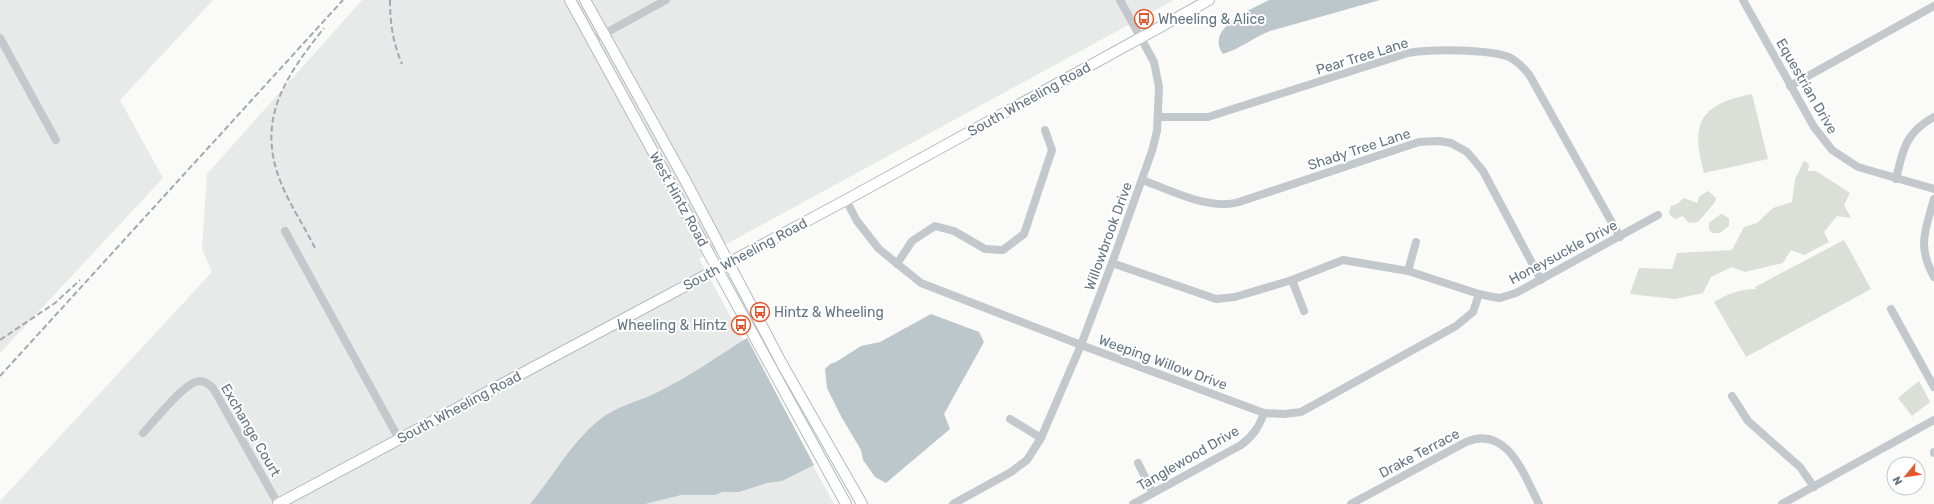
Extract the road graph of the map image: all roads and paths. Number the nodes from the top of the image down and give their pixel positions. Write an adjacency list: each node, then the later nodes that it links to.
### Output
1 (570, 0): 11 (main road, West Hintz Road)
2 (585, 0): 8 (main road, West Hintz Road)
3 (666, 0): 8 (street)
4 (1120, 0): 9 (street, Willowbrook Drive)
5 (1209, 0): 9 (main road, South Wheeling Road)
6 (1743, 0): 12 (street, Equestrian Drive)
7 (1934, 6): 12 (street)
8 (604, 34): 11 (street); 26 (main road, West Hintz Road)
9 (1141, 37): 14 (street, Willowbrook Drive); 21 (main road, South Wheeling Road)
10 (0, 38): 16 (street)
11 (592, 40): 29 (main road, West Hintz Road)
12 (1790, 86): 17 (street, Equestrian Drive)
13 (1934, 117): 17 (street)
14 (1158, 118): 18 (street, Willowbrook Drive); 24 (street, Pear Tree Lane)
15 (1045, 130): 28 (street)
16 (56, 140)
17 (1896, 179): 19 (street, Equestrian Drive)
18 (1142, 180): 27 (street, Willowbrook Drive); 33 (street, Shady Tree Lane)
19 (1934, 189)
20 (1934, 199): 31 (street)
21 (846, 200): 26 (main road, South Wheeling Road); 28 (street, Weeping Willow Drive)
22 (1658, 215): 24 (street, Honeysuckle Drive)
23 (285, 231): 45 (street)
24 (1620, 237): 33 (street, Honeysuckle Drive)
25 (1416, 242): 30 (street)
26 (728, 263): 29 (main road, South Wheeling Road); 52 (main road, West Hintz Road)
27 (1112, 263): 32 (street, Honeysuckle Drive); 37 (street, Willowbrook Drive)
28 (897, 264): 37 (street, Weeping Willow Drive)
29 (717, 269): 45 (main road, South Wheeling Road); 51 (main road, West Hintz Road)
30 (1408, 272): 32 (street, Honeysuckle Drive); 34 (street, Honeysuckle Drive)
31 (1934, 277)
32 (1292, 280): 36 (street)
33 (1540, 280): 34 (street, Honeysuckle Drive)
34 (1479, 294): 40 (street, Weeping Willow Drive)
35 (1891, 309): 38 (street)
36 (1304, 311)
37 (1081, 345): 40 (street, Weeping Willow Drive); 44 (street, Willowbrook Drive)
38 (1934, 387)
39 (1732, 396): 47 (street)
40 (1264, 413): 48 (street, Tanglewood Drive)
41 (1010, 419): 44 (street)
42 (1934, 420): 47 (street)
43 (143, 433): 50 (street, Exchange Court)
44 (1041, 438): 53 (street, Willowbrook Drive)
45 (398, 440): 50 (main road, South Wheeling Road)
46 (1138, 463): 48 (street)
47 (1814, 487): 57 (street)
48 (1153, 493): 54 (street, Tanglewood Drive)
49 (1365, 501): 55 (street, Drake Terrace); 56 (street, Drake Terrace)
50 (278, 504)
51 (846, 504)
52 (862, 504)
53 (953, 504)
54 (1133, 504)
55 (1351, 504)
56 (1539, 504)
57 (1782, 504)

